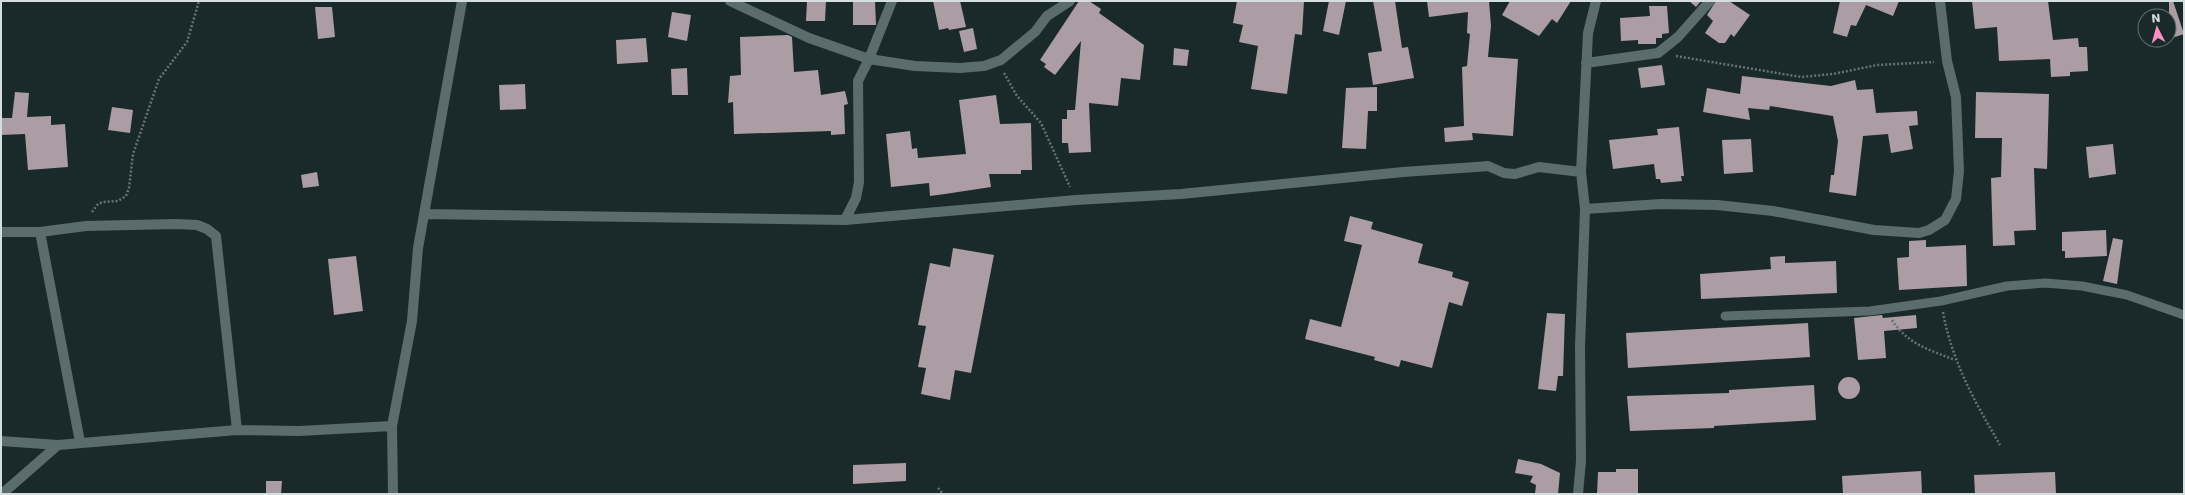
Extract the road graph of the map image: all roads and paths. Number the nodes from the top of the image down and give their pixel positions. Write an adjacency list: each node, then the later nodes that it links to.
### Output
1 (199, 1): 19 (path)
2 (462, 1): 17 (street)
3 (730, 1): 10 (street)
4 (892, 1): 10 (street)
5 (1070, 1): 11 (street)
6 (1596, 1): 13 (street)
7 (1710, 1): 9 (street)
8 (1940, 1): 12 (street)
9 (1658, 53): 12 (path); 13 (street)
10 (869, 59): 11 (street); 18 (street)
11 (1002, 60): 15 (path)
12 (1947, 61): 16 (street)
13 (1586, 64): 14 (street)
14 (1581, 172): 15 (street); 16 (street)
15 (1076, 200): 18 (street)
16 (1585, 209): 37 (street)
17 (424, 214): 18 (street); 27 (street)
18 (845, 220)
19 (86, 226): 21 (street); 28 (street)
20 (1, 232): 21 (street)
21 (40, 232): 30 (street)
22 (1941, 301): 23 (lane); 24 (lane); 26 (path)
23 (1885, 309): 25 (lane); 26 (path)
24 (2184, 315)
25 (1725, 316)
26 (1955, 360): 32 (path)
27 (392, 426): 28 (street); 35 (street)
28 (236, 430): 30 (street)
29 (1, 441): 31 (street)
30 (80, 442): 31 (street)
31 (58, 445): 34 (street)
32 (2000, 445)
33 (938, 488): 36 (path)
34 (2, 494)
35 (393, 494)
36 (943, 494)
37 (1578, 494)

